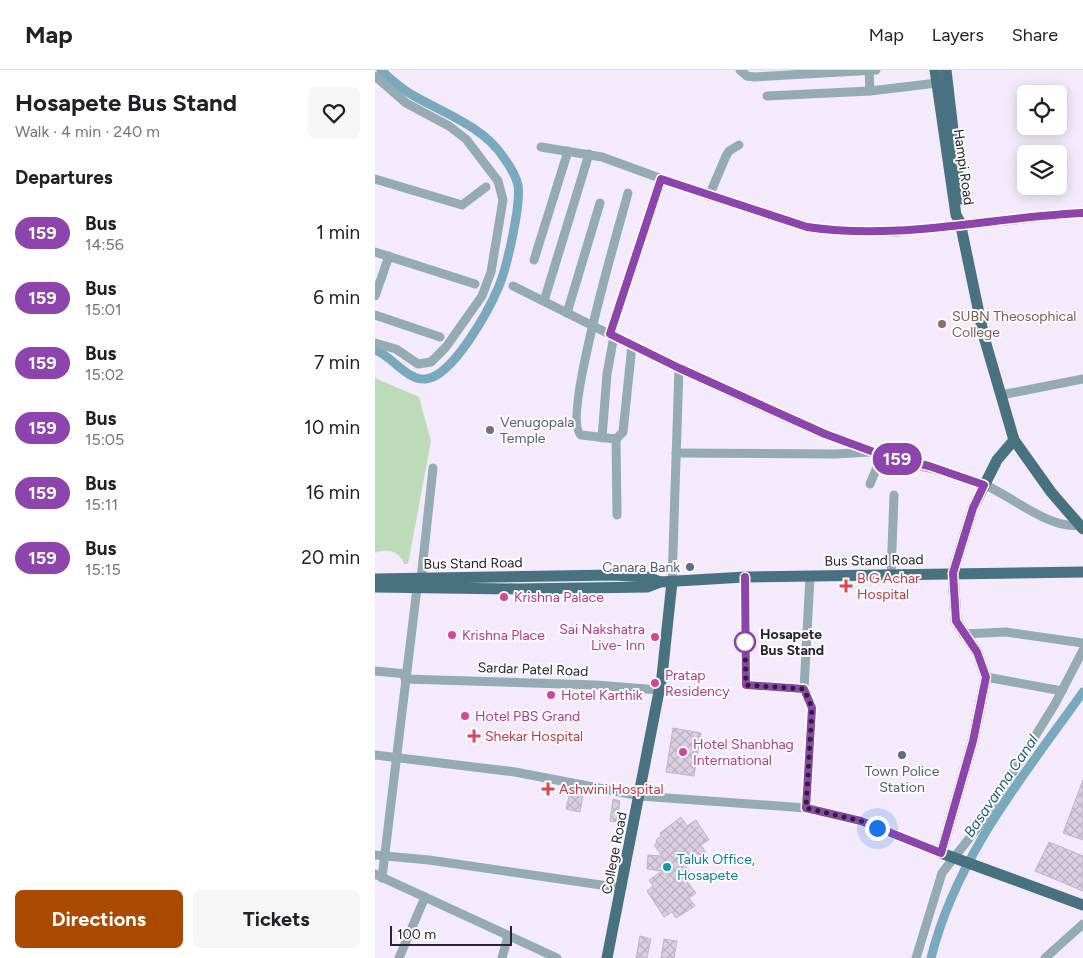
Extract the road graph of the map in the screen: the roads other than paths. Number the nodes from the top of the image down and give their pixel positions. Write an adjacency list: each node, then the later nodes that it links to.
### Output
1 (740, 70): 2 (street)
2 (869, 70): 3 (street); 8 (street)
3 (876, 70)
4 (935, 70): 7 (main road, Hampi Road)
5 (946, 70): 21 (main road)
6 (375, 76): 34 (street)
7 (937, 83): 8 (street); 21 (main road, Hampi Road)
8 (869, 91): 9 (street)
9 (767, 96)
10 (739, 146): 18 (street)
11 (541, 147): 12 (street)
12 (568, 152): 13 (street); 24 (street)
13 (589, 154): 15 (street); 28 (street)
14 (375, 179): 16 (street)
15 (661, 179): 18 (street); 32 (street)
16 (486, 187)
17 (628, 193): 31 (street)
18 (709, 196): 21 (street)
19 (600, 203): 29 (street)
20 (1083, 213): 21 (street)
21 (961, 224): 38 (main road, Hampi Road)
22 (375, 252): 23 (street)
23 (389, 256): 25 (street); 27 (street)
24 (534, 260)
25 (475, 284)
26 (513, 286): 28 (street)
27 (375, 296)
28 (544, 302): 29 (street)
29 (567, 313): 31 (street)
30 (375, 315): 33 (street)
31 (593, 326): 32 (street); 39 (street)
32 (612, 335): 35 (street); 39 (street)
33 (440, 336)
34 (375, 343)
35 (632, 345): 36 (street); 40 (street)
36 (679, 368): 42 (street); 44 (street)
37 (1083, 379): 38 (street)
38 (1001, 395): 41 (main road, Hampi Road)
39 (602, 438): 40 (street)
40 (615, 439): 51 (street)
41 (1014, 440): 49 (main road); 52 (main road, Hampi Road)
42 (845, 441): 43 (street); 45 (street)
43 (873, 452): 45 (street); 46 (street)
44 (676, 453): 45 (street); 59 (street)
45 (837, 454)
46 (882, 455): 48 (street); 49 (street)
47 (433, 468): 60 (street)
48 (870, 484)
49 (984, 485): 52 (street); 54 (main road)
50 (894, 495): 55 (street)
51 (617, 515)
52 (1081, 527)
53 (1080, 572): 54 (main road, Bus Stand Road)
54 (953, 573): 55 (main road, Bus Stand Road); 62 (main road)
55 (891, 575): 56 (main road, Bus Stand Road)
56 (810, 576): 57 (main road, Bus Stand Road); 68 (street)
57 (745, 577): 59 (main road, Bus Stand Road); 68 (street)
58 (375, 579): 60 (main road, Bus Stand Road)
59 (666, 582): 60 (main road, Bus Stand Road); 69 (main road, College Road)
60 (419, 583): 61 (main road, Bus Stand Road); 66 (street)
61 (375, 587)
62 (963, 634): 63 (street); 67 (main road)
63 (1083, 643)
64 (1083, 650): 70 (street)
65 (375, 671): 66 (street, Sardar Patel Road)
66 (405, 676): 69 (street, Sardar Patel Road); 72 (street)
67 (986, 677): 70 (street); 75 (main road)
68 (804, 689): 74 (street)
69 (659, 690): 73 (main road, College Road)
70 (1062, 691): 77 (street)
71 (375, 755): 72 (street)
72 (395, 757): 73 (street); 76 (street)
73 (640, 796): 74 (street); 79 (main road, College Road)
74 (806, 808): 75 (street)
75 (941, 853): 77 (main road)
76 (379, 856): 78 (street); 79 (street)
77 (956, 859): 81 (main road); 88 (street)
78 (378, 876): 80 (street)
79 (622, 888): 87 (main road, College Road)
80 (425, 897): 83 (street); 84 (street)
81 (1083, 905)
82 (1083, 924): 89 (street)
83 (508, 936): 85 (street); 86 (street)
84 (399, 958)
85 (502, 958)
86 (557, 958)
87 (607, 958)
88 (915, 958)
89 (1045, 958)

